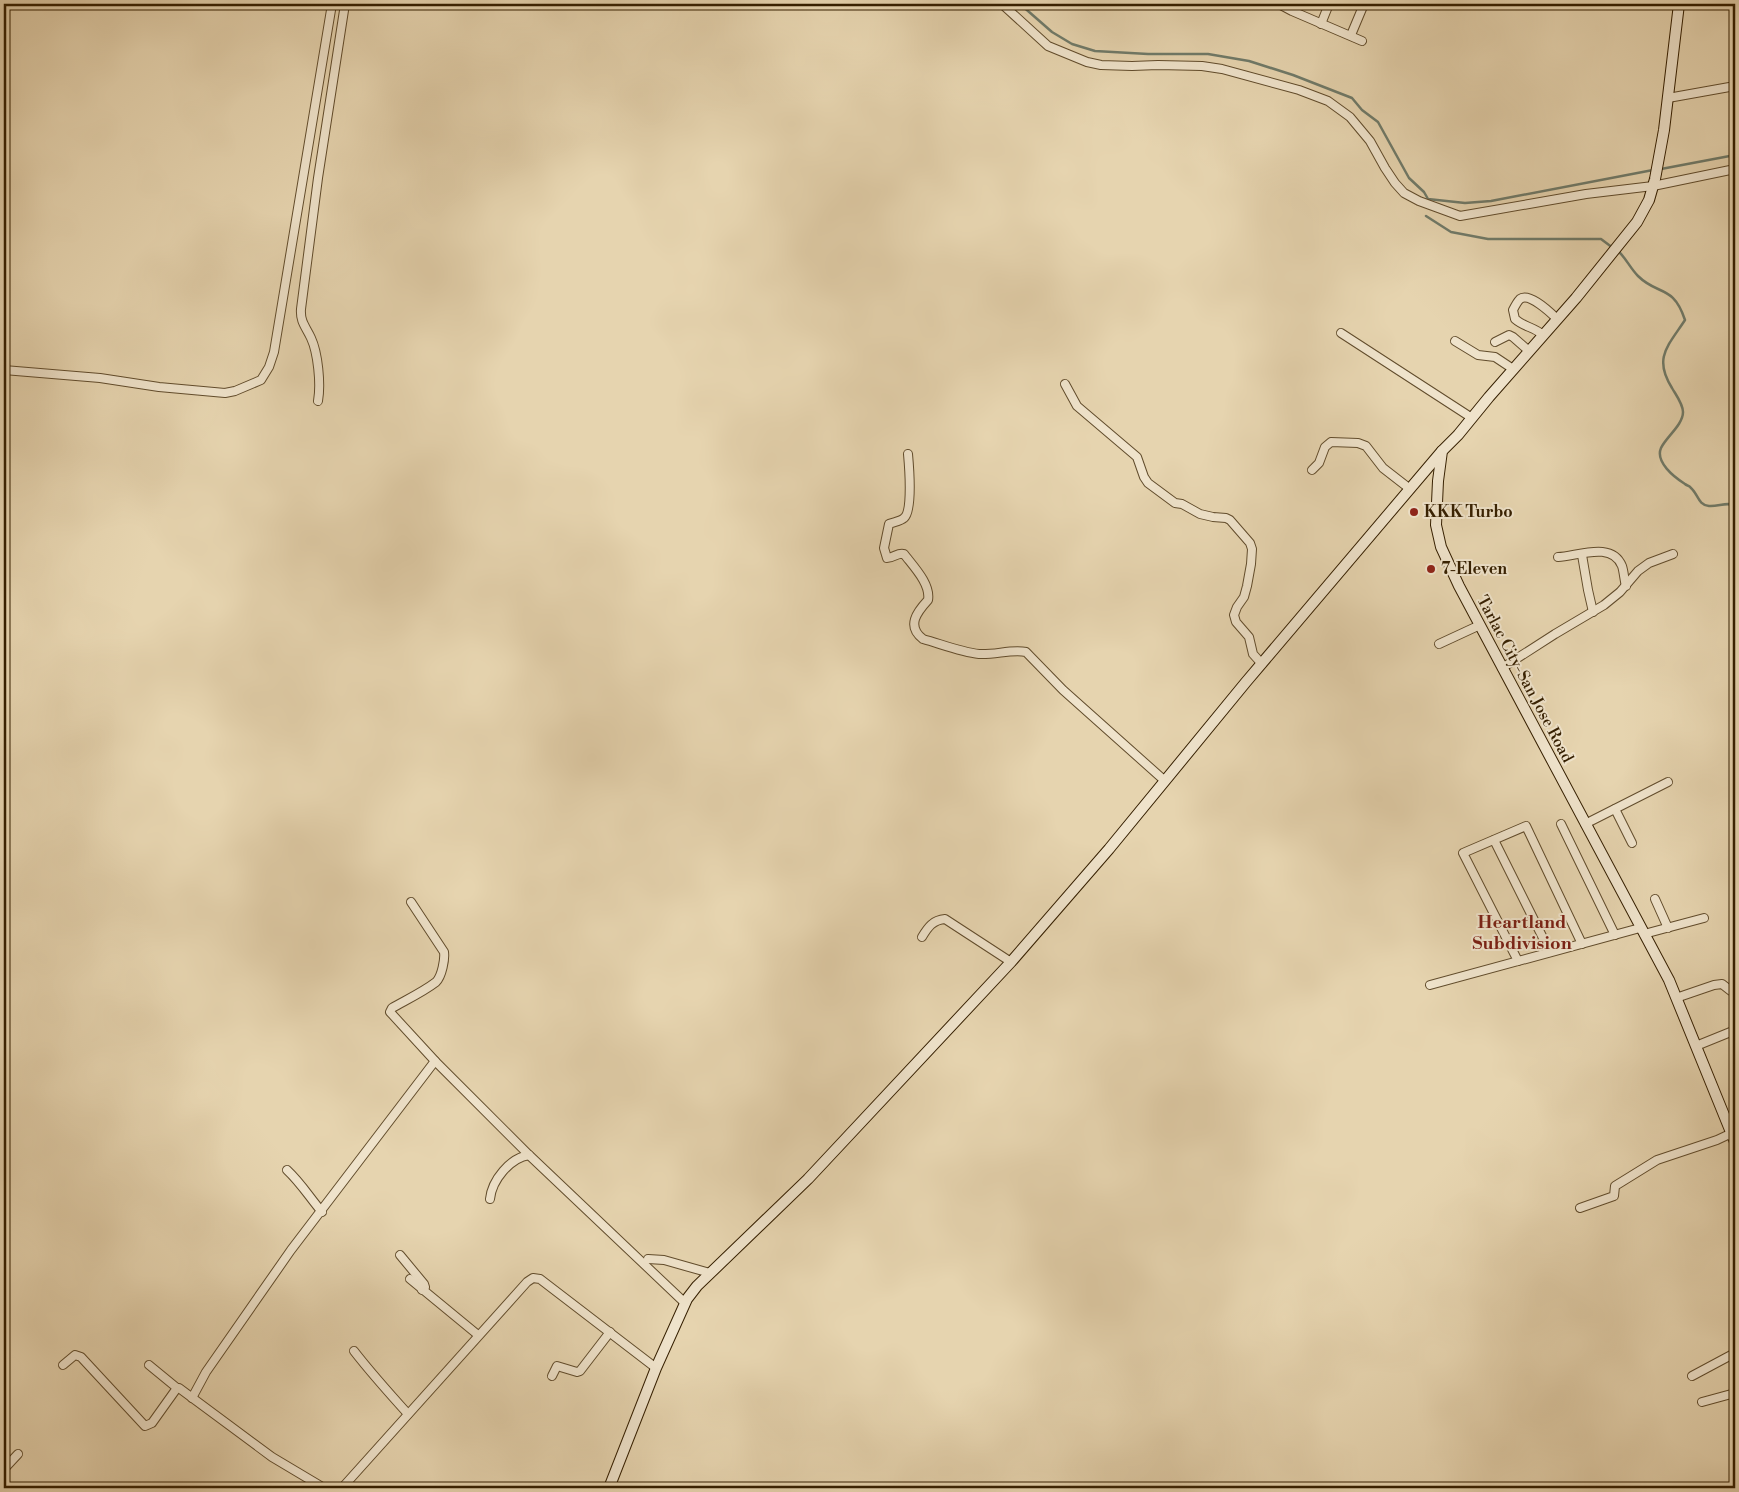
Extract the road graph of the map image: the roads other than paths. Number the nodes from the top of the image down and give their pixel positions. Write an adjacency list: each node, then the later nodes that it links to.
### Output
1 (6, 4): 11 (street)
2 (332, 4): 27 (street)
3 (345, 4): 29 (street)
4 (1002, 4): 19 (street)
5 (1207, 4): 6 (street)
6 (1213, 4)
7 (1279, 4): 12 (street)
8 (1329, 4): 13 (street)
9 (1364, 4): 14 (street)
10 (1680, 4): 17 (street)
11 (4, 7)
12 (1294, 7): 13 (street)
13 (1321, 24): 14 (street)
14 (1351, 35): 15 (street)
15 (1362, 41)
16 (1735, 86): 17 (street)
17 (1668, 98): 19 (street)
18 (1735, 169): 19 (street)
19 (1654, 182): 20 (street)
20 (1557, 319): 22 (street); 22 (street)
21 (1341, 333): 30 (street)
22 (1543, 335): 25 (street)
23 (1455, 341): 26 (street)
24 (1495, 342): 25 (street)
25 (1529, 351): 26 (street)
26 (1514, 369): 30 (street)
27 (4, 370)
28 (1065, 384): 42 (street)
29 (318, 401)
30 (1472, 418): 31 (street)
31 (1442, 451): 34 (street); 40 (street, Tarlac City-San Jose Road)
32 (908, 454): 44 (street)
33 (1312, 470): 34 (street)
34 (1410, 489): 42 (street)
35 (1582, 554): 37 (street); 38 (street); 39 (street)
36 (1673, 554): 38 (street)
37 (1558, 557)
38 (1626, 586): 39 (street)
39 (1593, 612): 43 (street)
40 (1480, 625): 41 (street); 43 (street, Tarlac City-San Jose Road)
41 (1438, 644)
42 (1262, 664): 44 (street)
43 (1502, 668): 48 (street, Tarlac City-San Jose Road)
44 (1165, 781): 61 (street)
45 (1668, 782): 46 (street)
46 (1615, 809): 48 (street); 50 (street)
47 (1561, 824): 56 (street)
48 (1585, 824): 55 (street, Tarlac City-San Jose Road)
49 (1494, 840): 58 (street); 59 (street); 60 (street)
50 (1632, 843)
51 (1655, 899): 54 (street)
52 (411, 902): 67 (street)
53 (1704, 918): 54 (street)
54 (1668, 928): 55 (street)
55 (1642, 931): 56 (street); 64 (street, Tarlac City-San Jose Road)
56 (1615, 935): 58 (street)
57 (922, 937): 61 (street)
58 (1582, 944): 59 (street)
59 (1550, 952): 60 (street)
60 (1518, 961): 62 (street)
61 (1011, 962): 76 (street)
62 (1430, 985)
63 (1732, 991): 64 (street)
64 (1676, 998): 66 (street, Tarlac City-San Jose Road)
65 (1733, 1031): 66 (street)
66 (1696, 1046): 68 (street, Tarlac City-San Jose Road)
67 (435, 1061): 69 (street); 73 (street)
68 (1734, 1136): 72 (street)
69 (529, 1154): 71 (street); 79 (street)
70 (287, 1170): 73 (street)
71 (490, 1199)
72 (1580, 1208)
73 (322, 1212): 91 (street)
74 (400, 1255): 78 (street)
75 (648, 1259): 76 (street)
76 (710, 1273): 79 (street)
77 (410, 1280): 78 (street)
78 (422, 1290): 81 (street)
79 (685, 1303): 86 (street)
80 (610, 1332): 81 (street); 86 (street); 87 (street)
81 (478, 1335): 93 (street)
82 (354, 1351): 93 (street)
83 (1734, 1356): 88 (street)
84 (63, 1365): 89 (street)
85 (148, 1366): 89 (street)
86 (656, 1368): 98 (street)
87 (552, 1376)
88 (1692, 1376)
89 (177, 1388): 91 (street)
90 (1735, 1393): 92 (street)
91 (192, 1398): 96 (street)
92 (1702, 1402)
93 (408, 1414): 97 (street)
94 (18, 1454): 95 (street)
95 (4, 1469)
96 (324, 1488)
97 (342, 1488)
98 (609, 1488)

